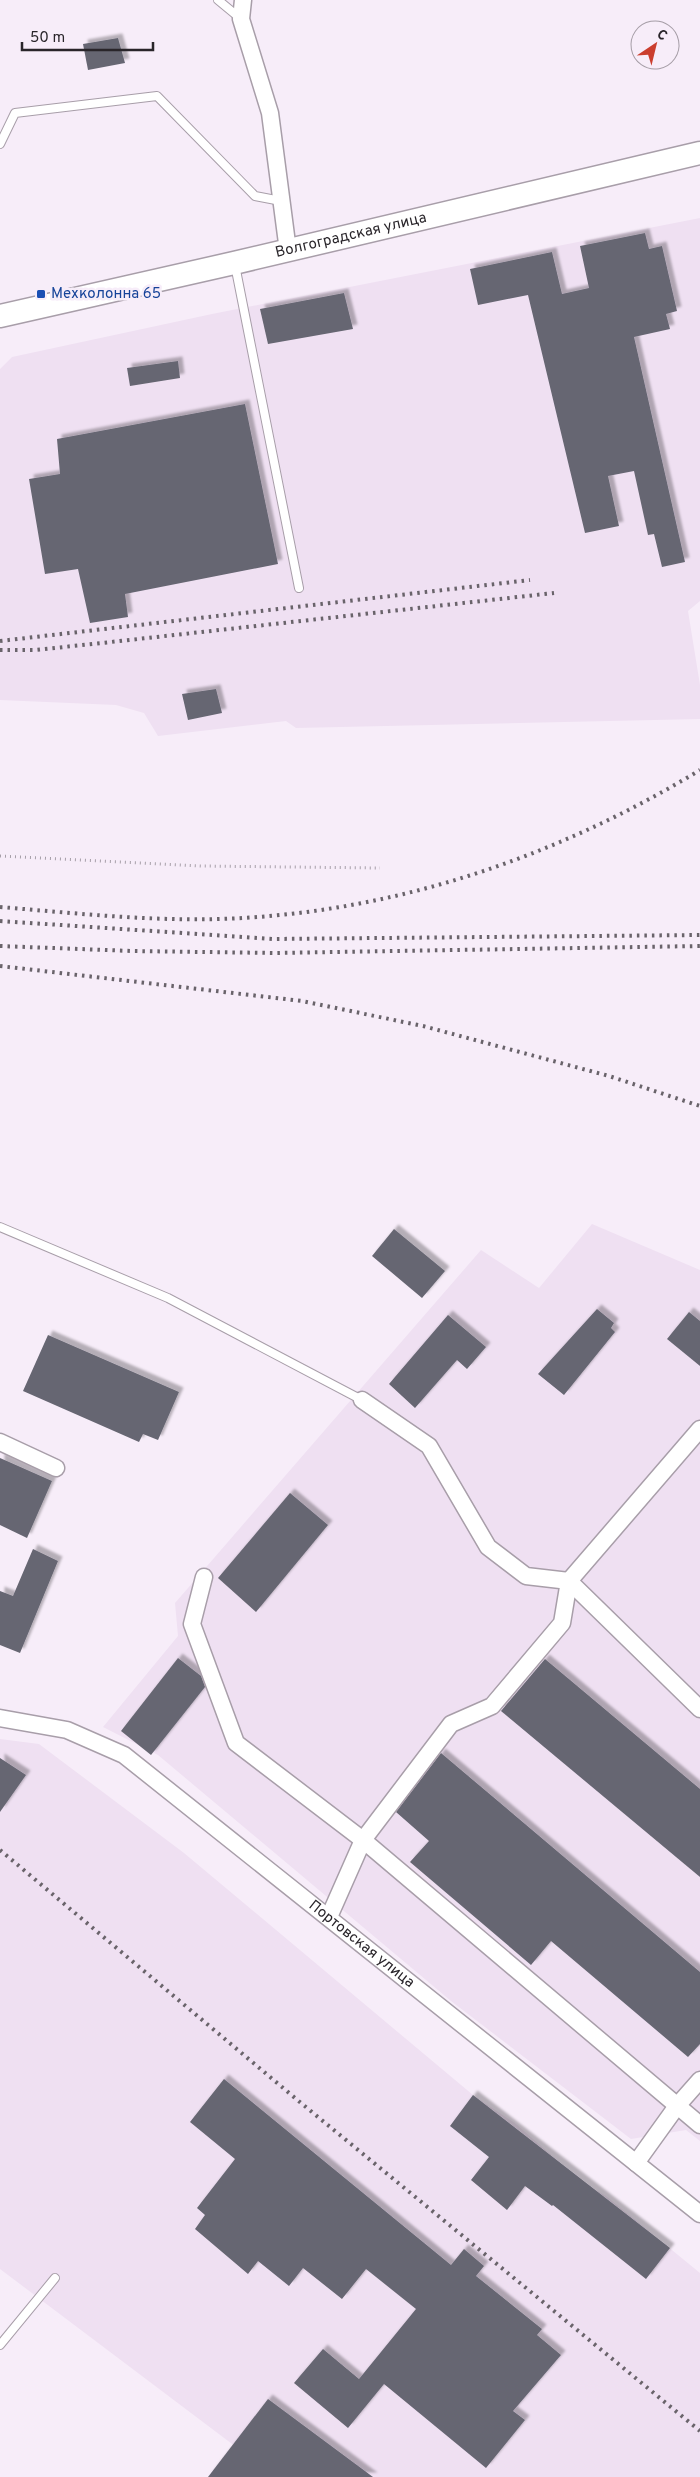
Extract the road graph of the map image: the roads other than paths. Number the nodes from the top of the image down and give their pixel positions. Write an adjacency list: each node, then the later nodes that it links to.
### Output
1 (218, 0): 3 (lane)
2 (243, 0): 3 (street)
3 (241, 19): 6 (street)
4 (0, 144): 6 (lane)
5 (700, 153): 7 (main road, Волгоградская улица)
6 (281, 201): 7 (street)
7 (288, 251): 8 (main road, Волгоградская улица)
8 (234, 263): 9 (main road, Волгоградская улица); 10 (lane)
9 (0, 316)
10 (299, 588)
11 (0, 1227): 12 (lane)
12 (362, 1400): 17 (street)
13 (700, 1429): 17 (street)
14 (0, 1442): 15 (street)
15 (56, 1468)
16 (204, 1577): 20 (street)
17 (569, 1581): 18 (street); 20 (street)
18 (700, 1709)
19 (0, 1718): 21 (street, Портовская улица)
20 (363, 1840): 21 (street); 23 (street)
21 (329, 1917): 25 (street, Портовская улица)
22 (700, 2080): 23 (street)
23 (677, 2106): 24 (street); 25 (street)
24 (700, 2126)
25 (636, 2163): 26 (street, Портовская улица)
26 (700, 2214)
27 (55, 2278): 28 (lane)
28 (0, 2345)

